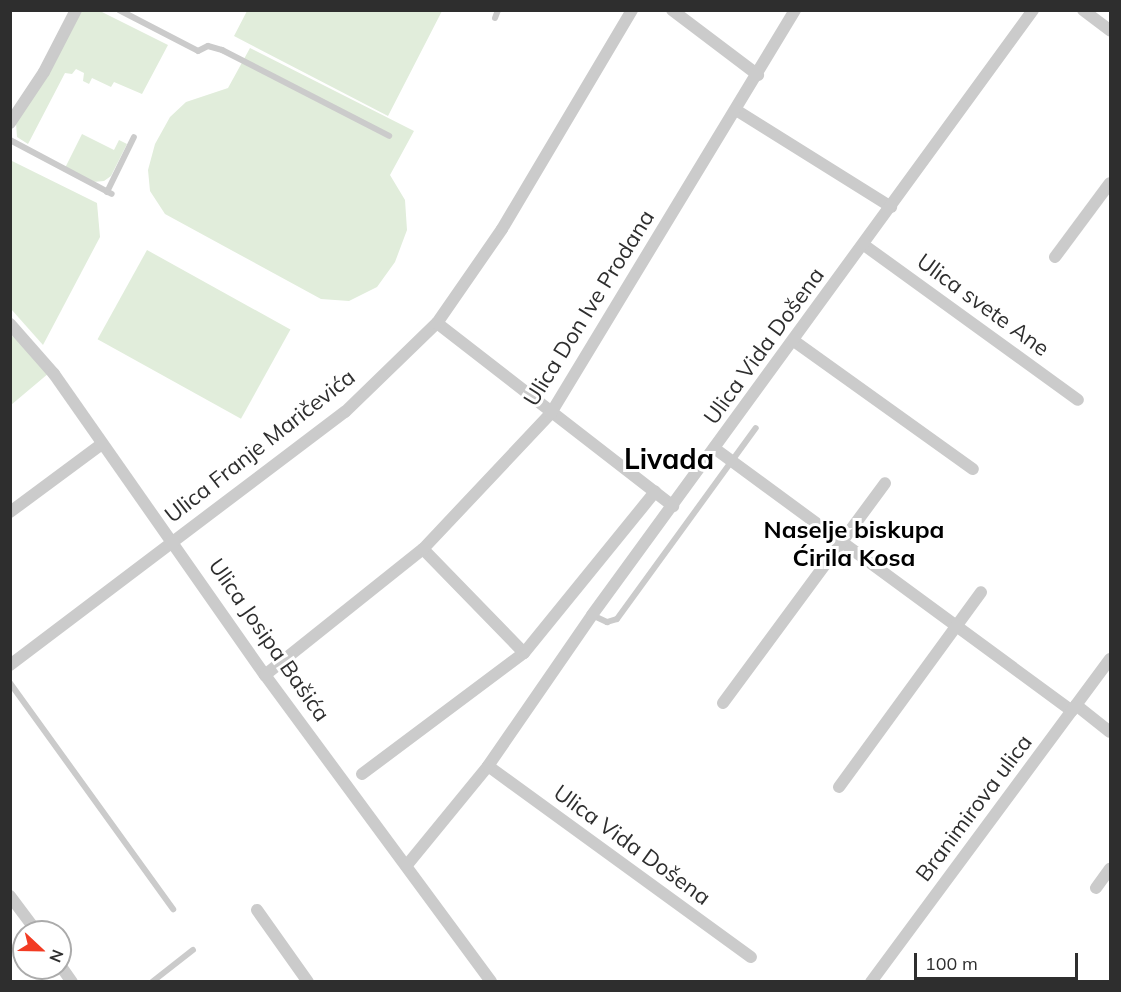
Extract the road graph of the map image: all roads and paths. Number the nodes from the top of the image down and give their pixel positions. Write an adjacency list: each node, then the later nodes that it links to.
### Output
1 (76, 10): 13 (street)
2 (119, 10): 14 (lane)
3 (498, 10): 9 (lane)
4 (633, 10): 21 (street, Ulica Franje Maričevića)
5 (672, 10): 11 (street)
6 (795, 10): 11 (street, Ulica Don Ive Prodana)
7 (1033, 10): 18 (street, Ulica Vida Došena)
8 (1083, 10): 10 (street)
9 (495, 18)
10 (1110, 30)
11 (758, 75): 12 (street, Ulica Don Ive Prodana)
12 (736, 110): 18 (street); 25 (street, Ulica Don Ive Prodana)
13 (10, 123)
14 (389, 136)
15 (134, 137): 16 (lane)
16 (10, 140)
17 (1110, 183): 20 (street)
18 (891, 207): 19 (street, Ulica Vida Došena)
19 (864, 245): 23 (street, Ulica Vida Došena); 24 (street, Ulica svete Ane)
20 (1056, 257)
21 (437, 323): 25 (street); 35 (street, Ulica Franje Maričevića)
22 (10, 324): 27 (street, Ulica Josipa Bašića)
23 (794, 341): 28 (street, Ulica Vida Došena); 30 (street)
24 (1078, 400)
25 (551, 413): 32 (street); 37 (street, Ulica Don Ive Prodana)
26 (756, 428): 29 (lane)
27 (102, 444): 34 (street); 35 (street, Ulica Josipa Bašića)
28 (714, 448): 29 (street); 33 (street, Ulica Vida Došena)
29 (733, 462): 36 (street); 39 (lane)
30 (973, 469)
31 (885, 483): 36 (street)
32 (655, 492): 33 (street); 41 (street)
33 (673, 506): 39 (street, Ulica Vida Došena)
34 (10, 512)
35 (174, 540): 43 (street, Ulica Franje Maričevića); 44 (street, Ulica Josipa Bašića)
36 (841, 541): 40 (street); 46 (street)
37 (423, 549): 41 (street); 44 (street, Ulica Don Ive Prodana)
38 (981, 592): 40 (street)
39 (592, 615): 49 (street, Ulica Vida Došena)
40 (957, 626): 47 (street); 51 (street)
41 (524, 653): 50 (street)
42 (1110, 659): 47 (street, Branimirova ulica)
43 (10, 665)
44 (266, 675): 52 (street, Ulica Josipa Bašića)
45 (10, 683): 56 (lane)
46 (723, 703)
47 (1074, 708): 48 (street); 64 (street, Branimirova ulica)
48 (1110, 732)
49 (488, 766): 52 (street, Ulica Vida Došena); 60 (street, Ulica Vida Došena)
50 (362, 774)
51 (839, 787)
52 (407, 865): 63 (street, Ulica Josipa Bašića)
53 (1110, 869): 54 (street)
54 (1096, 888)
55 (10, 896): 58 (street)
56 (173, 909)
57 (257, 910): 62 (street)
58 (27, 920)
59 (193, 950): 61 (lane)
60 (751, 957)
61 (152, 981)
62 (308, 981)
63 (490, 981)
64 (871, 981)

